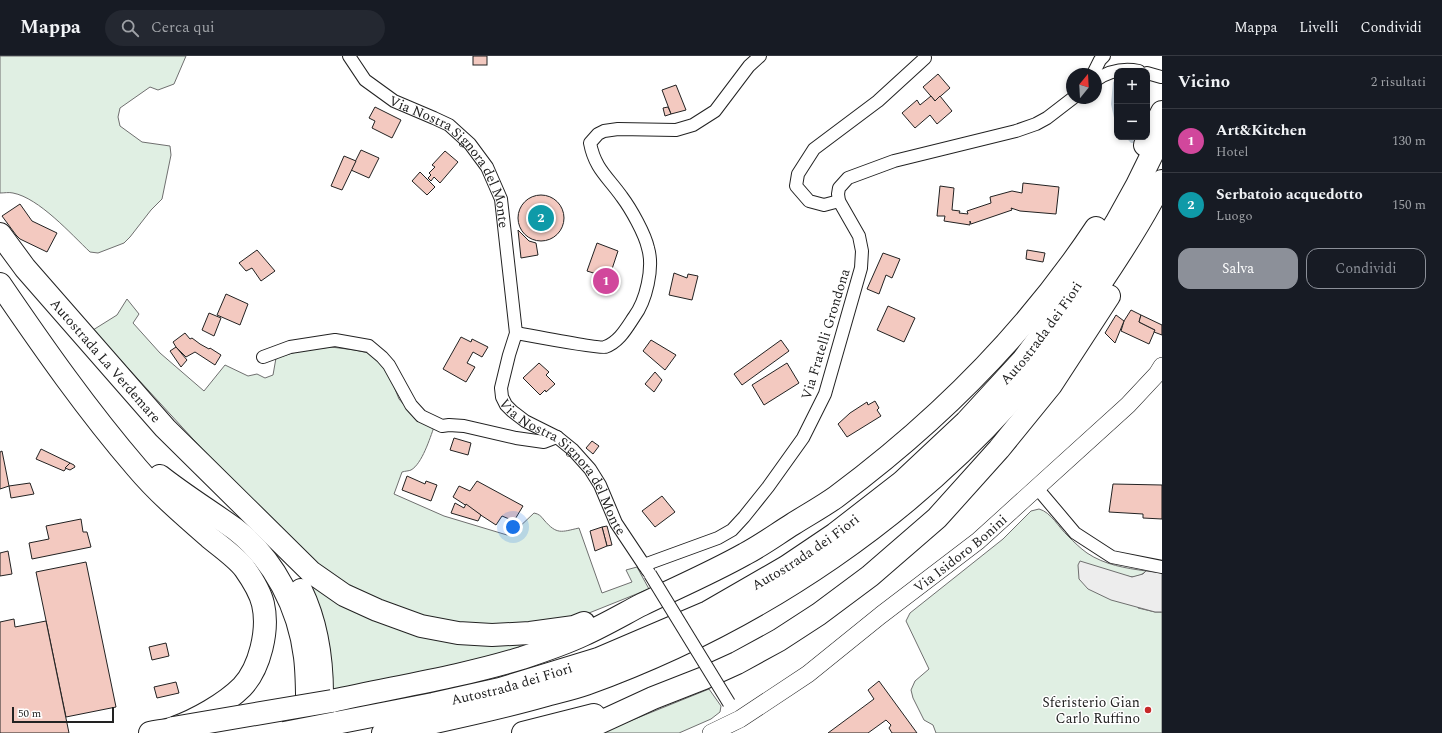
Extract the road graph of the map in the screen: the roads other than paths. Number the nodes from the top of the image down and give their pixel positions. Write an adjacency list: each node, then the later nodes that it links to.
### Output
1 (349, 56): 18 (street, Via Nostra Signora del Monte)
2 (760, 56): 18 (street)
3 (1104, 56): 5 (street)
4 (925, 58): 15 (street)
5 (1096, 68)
6 (1114, 71): 8 (street)
7 (1150, 74): 9 (street)
8 (1102, 76)
9 (1161, 77)
10 (1066, 103): 15 (street)
11 (1162, 112): 27 (highway)
12 (1162, 134): 31 (highway, Autostrada dei Fiori)
13 (1162, 180): 35 (highway, Autostrada dei Fiori)
14 (1162, 198): 28 (highway)
15 (839, 201): 26 (street, Via Fratelli Grondona)
16 (0, 234): 23 (highway, Autostrada La Verdemare)
17 (0, 284): 21 (highway)
18 (516, 333): 22 (street, Via Nostra Signora del Monte)
19 (263, 357): 22 (street)
20 (1162, 366): 24 (street, Via Isidoro Bonini)
21 (109, 433): 30 (highway, bridge); 34 (highway)
22 (557, 437): 26 (street, Via Nostra Signora del Monte)
23 (218, 481): 27 (highway); 31 (highway)
24 (1038, 488): 25 (street); 29 (street, Via Isidoro Bonini)
25 (1162, 567)
26 (647, 569): 29 (street, Via Nostra Signora del Monte, bridge)
27 (640, 605): 30 (highway, bridge)
28 (653, 698): 36 (highway); 37 (highway)
29 (740, 719): 38 (street)
30 (173, 728): 32 (highway)
31 (329, 728): 33 (highway, Autostrada dei Fiori, bridge)
32 (150, 733)
33 (284, 733)
34 (308, 733)
35 (382, 733)
36 (523, 733)
37 (576, 733)
38 (711, 733)

